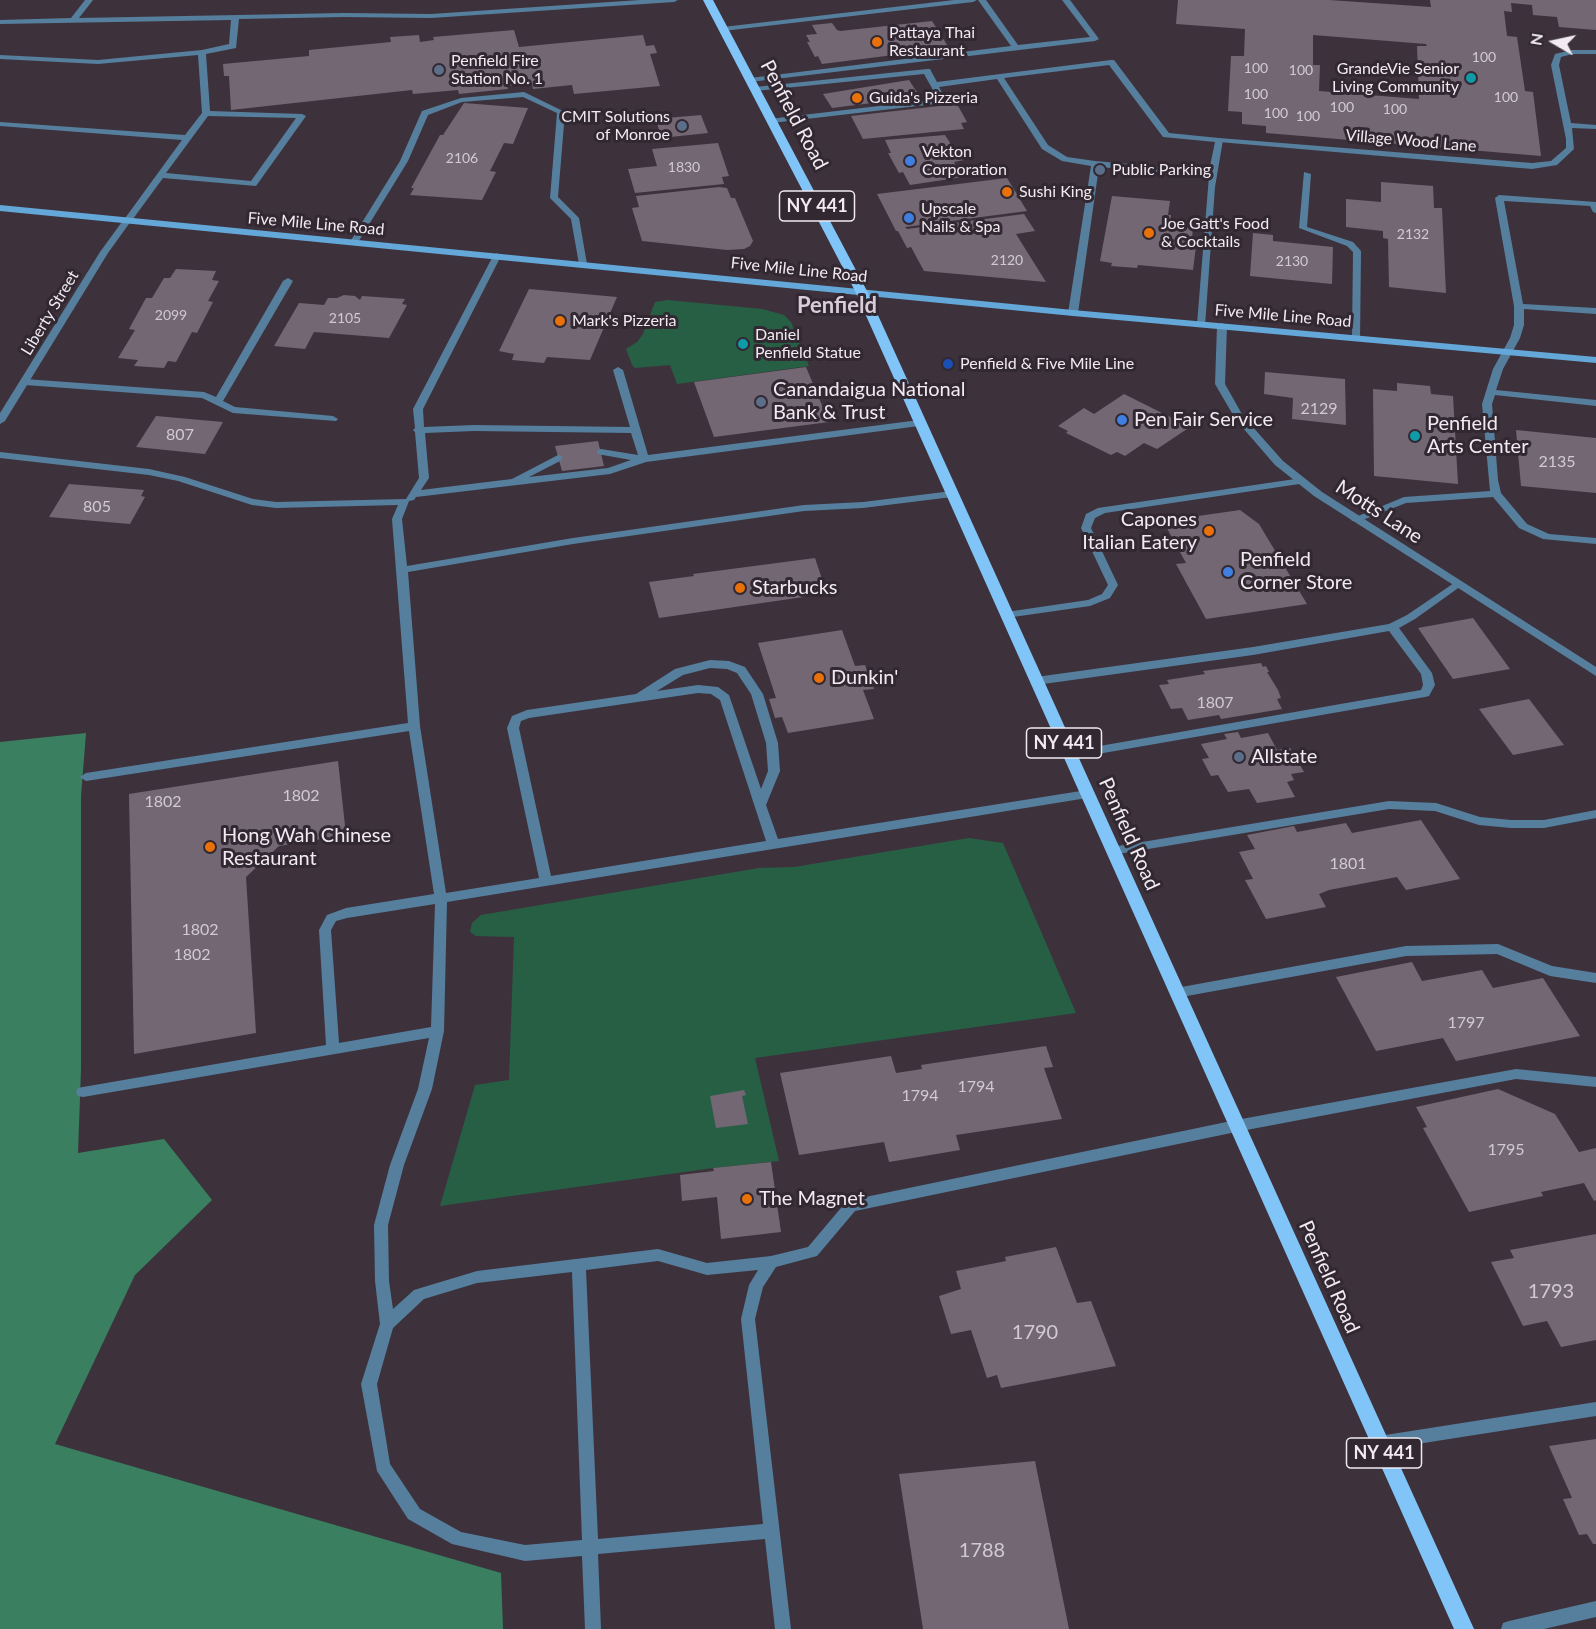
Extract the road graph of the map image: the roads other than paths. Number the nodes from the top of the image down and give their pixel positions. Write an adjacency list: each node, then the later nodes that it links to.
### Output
1 (89, 0): 8 (street)
2 (674, 0): 7 (street)
3 (709, 0): 10 (main road, Penfield Road / NY 441)
4 (973, 0): 10 (street)
5 (982, 0): 11 (street)
6 (1066, 0): 11 (street)
7 (235, 17): 8 (street); 12 (street)
8 (74, 20): 9 (street)
9 (0, 22)
10 (723, 28): 16 (main road, Penfield Road / NY 441)
11 (1016, 48): 16 (street)
12 (202, 52): 14 (street); 18 (street)
13 (1596, 52): 21 (street, Village Wood Lane)
14 (0, 57)
15 (999, 76): 17 (street); 24 (street); 25 (street)
16 (753, 84): 17 (street); 19 (main road, Penfield Road / NY 441)
17 (934, 85): 19 (street)
18 (206, 113): 23 (street, Liberty Street); 28 (street)
19 (772, 121): 36 (main road, Penfield Road / NY 441)
20 (0, 124): 23 (street)
21 (1566, 125): 22 (street); 24 (street, Village Wood Lane)
22 (1596, 128)
23 (188, 138): 28 (street, Liberty Street)
24 (1219, 140): 26 (street)
25 (1095, 164): 26 (street); 39 (street)
26 (1214, 174): 40 (street)
27 (1307, 174): 42 (street)
28 (161, 175): 31 (street, Liberty Street)
29 (0, 208): 31 (main road, Five Mile Line Road)
30 (1596, 210): 37 (street)
31 (127, 221): 32 (main road, Five Mile Line Road); 46 (street, Liberty Street)
32 (354, 242): 33 (main road, Five Mile Line Road); 34 (street)
33 (497, 256): 34 (main road, Five Mile Line Road); 53 (street)
34 (583, 264): 36 (main road, Five Mile Line Road)
35 (288, 281): 48 (street)
36 (861, 291): 39 (main road, Five Mile Line Road); 52 (main road, Penfield Road / NY 441)
37 (1519, 306): 38 (street); 43 (street)
38 (1596, 311)
39 (1073, 313): 40 (main road, Five Mile Line Road)
40 (1202, 324): 41 (main road, Five Mile Line Road)
41 (1222, 326): 42 (main road, Five Mile Line Road); 59 (street, Motts Lane)
42 (1357, 338): 43 (main road, Five Mile Line Road)
43 (1506, 351): 44 (main road, Five Mile Line Road); 47 (street)
44 (1596, 360)
45 (618, 370): 54 (street)
46 (25, 382): 48 (street); 51 (street, Liberty Street)
47 (1491, 392): 49 (street); 63 (street)
48 (218, 402): 50 (street)
49 (1596, 403)
50 (333, 419)
51 (0, 421)
52 (919, 423): 58 (street); 62 (main road, Penfield Road / NY 441)
53 (418, 430): 54 (street); 61 (street)
54 (635, 430): 58 (street)
55 (601, 452): 58 (street)
56 (0, 455): 64 (street)
57 (558, 458): 60 (street)
58 (644, 459): 60 (street)
59 (1302, 481): 65 (street, Motts Lane); 69 (street)
60 (510, 483): 61 (street)
61 (415, 494): 64 (street)
62 (952, 494): 67 (street); 69 (main road, Penfield Road / NY 441)
63 (1496, 494): 65 (street); 66 (street)
64 (405, 502): 67 (street)
65 (1356, 519): 68 (street, Motts Lane)
66 (1596, 541)
67 (402, 570): 74 (street)
68 (1457, 584): 70 (street); 71 (street, Motts Lane)
69 (1006, 615): 72 (main road, Penfield Road / NY 441)
70 (1392, 627): 72 (street); 75 (street)
71 (1596, 672)
72 (1036, 681): 75 (main road, Penfield Road / NY 441)
73 (637, 699): 78 (street); 78 (street); 82 (street)
74 (414, 726): 76 (street); 83 (street)
75 (1069, 755): 77 (main road, Penfield Road / NY 441)
76 (86, 777)
77 (1087, 794): 80 (street); 81 (main road, Penfield Road / NY 441)
78 (760, 806): 80 (street)
79 (1596, 814): 81 (street)
80 (773, 844): 82 (street)
81 (1112, 851): 85 (main road, Penfield Road / NY 441)
82 (546, 881): 83 (street)
83 (441, 898): 86 (street); 87 (street)
84 (1596, 978): 85 (street)
85 (1176, 993): 90 (main road, Penfield Road / NY 441)
86 (437, 1031): 87 (street); 93 (street)
87 (333, 1048): 89 (street)
88 (1596, 1082): 90 (street)
89 (83, 1092)
90 (1236, 1125): 91 (street); 95 (main road, Penfield Road / NY 441)
91 (771, 1262): 92 (street); 96 (street)
92 (579, 1264): 93 (street); 97 (street)
93 (387, 1324): 97 (street)
94 (1596, 1409): 95 (street)
95 (1379, 1443): 101 (main road, Penfield Road / NY 441)
96 (772, 1531): 97 (street); 100 (street)
97 (589, 1548): 99 (street)
98 (1596, 1609): 102 (street)
99 (593, 1629)
100 (783, 1629)
101 (1464, 1629)
102 (1509, 1629)

